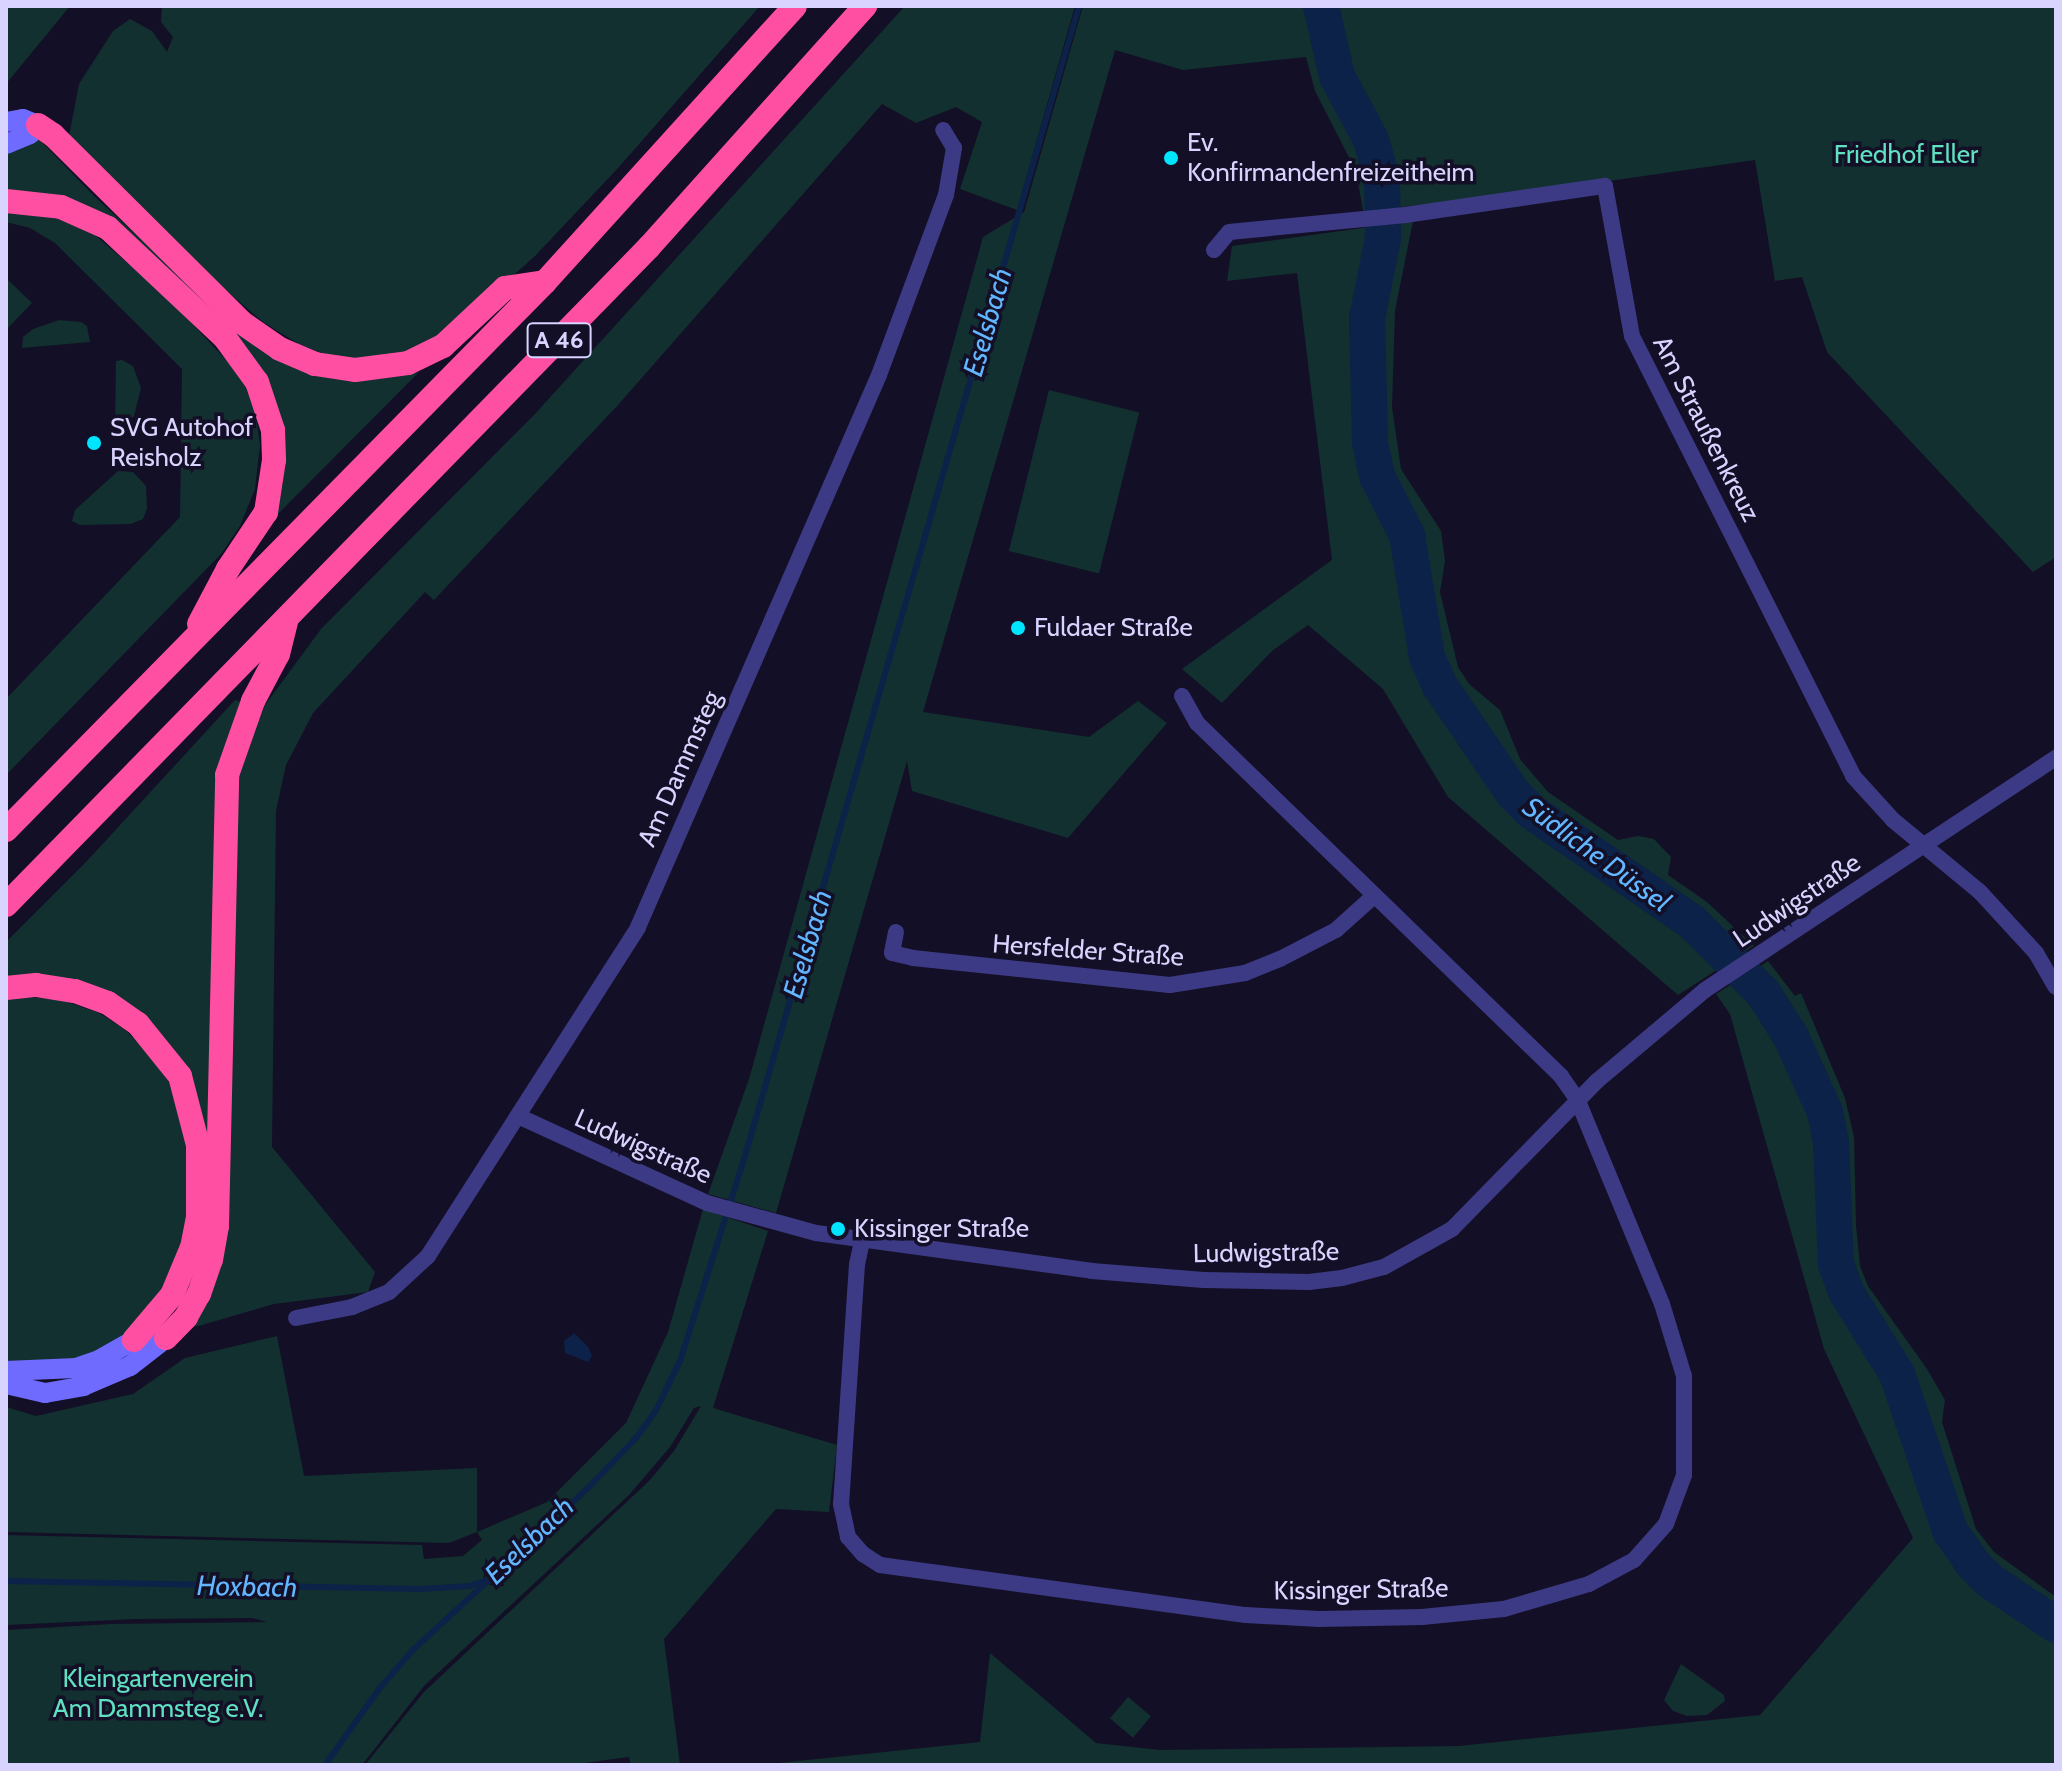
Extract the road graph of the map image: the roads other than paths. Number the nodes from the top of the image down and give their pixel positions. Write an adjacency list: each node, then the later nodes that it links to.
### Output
1 (795, 6): 9 (highway, A 46)
2 (865, 6): 10 (highway, A 46)
3 (6, 122): 4 (main road)
4 (38, 125): 6 (main road); 9 (highway)
5 (943, 130): 22 (street, Am Dammsteg)
6 (6, 144)
7 (6, 201): 11 (highway)
8 (1214, 250): 15 (street, Am Straußenkreuz)
9 (545, 282): 11 (highway, A 46)
10 (287, 619): 17 (highway, A 46); 25 (highway)
11 (187, 648): 14 (highway, A 46)
12 (1182, 696): 16 (street)
13 (2056, 758): 15 (street, Ludwigstraße)
14 (6, 830)
15 (1925, 845): 19 (street, Am Straußenkreuz); 21 (street, Ludwigstraße)
16 (1375, 895): 18 (street, Hersfelder Straße); 21 (street)
17 (6, 905)
18 (896, 932)
19 (2056, 987)
20 (6, 988): 26 (highway)
21 (1577, 1099): 23 (street, Ludwigstraße); 23 (street, Kissinger Straße)
22 (518, 1116): 23 (street, Ludwigstraße); 24 (street, Am Dammsteg)
23 (862, 1241)
24 (296, 1318)
25 (166, 1338): 28 (main road)
26 (134, 1340): 27 (main road)
27 (6, 1371)
28 (6, 1384)

